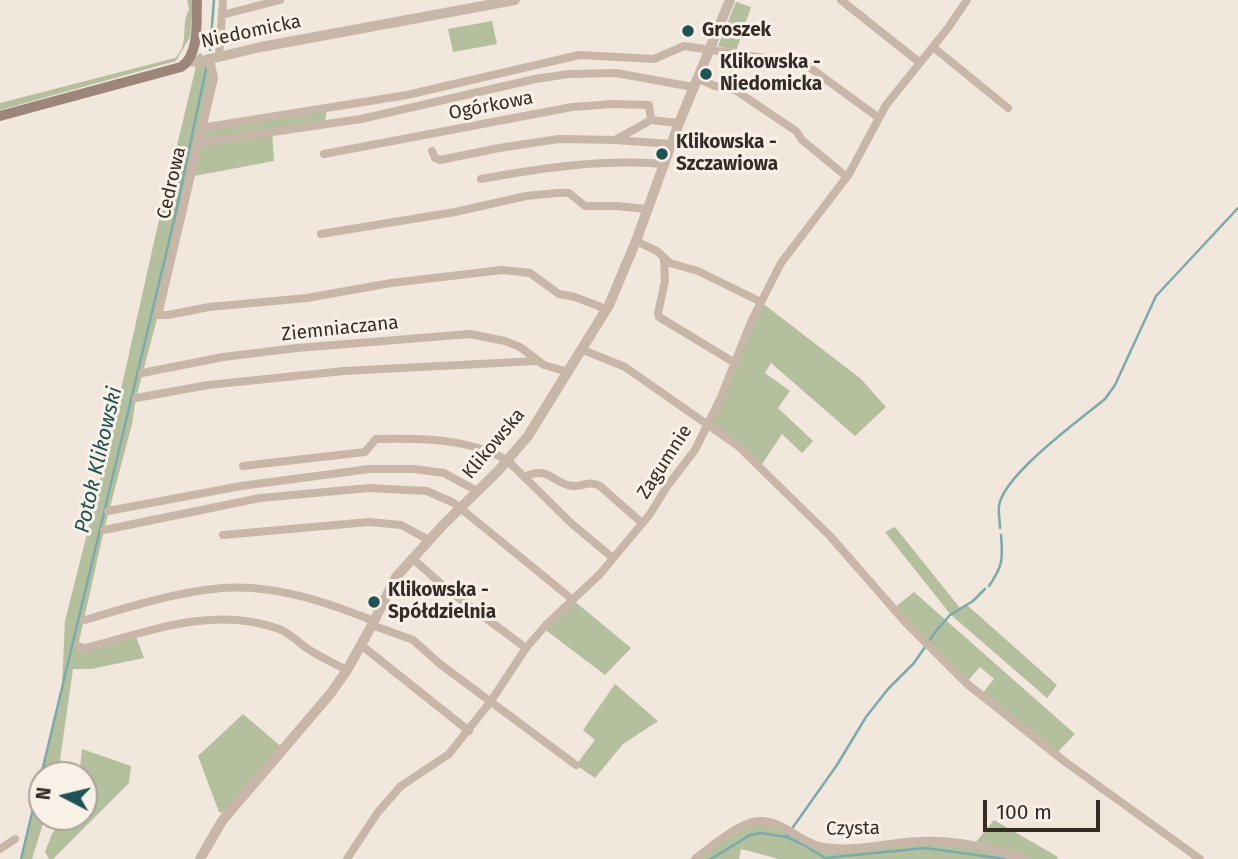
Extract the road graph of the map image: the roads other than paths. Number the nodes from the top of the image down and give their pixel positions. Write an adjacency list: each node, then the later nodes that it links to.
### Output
1 (197, 0): 12 (main road)
2 (223, 0): 8 (street, Cedrowa)
3 (280, 0): 8 (street)
4 (515, 0): 11 (street, Niedomicka)
5 (730, 0): 10 (street, Klikowska)
6 (841, 0): 13 (street)
7 (967, 0): 9 (street, Zagumnie)
8 (222, 15): 11 (street, Cedrowa)
9 (933, 47): 13 (street, Zagumnie); 15 (street)
10 (710, 49): 14 (street, Klikowska); 17 (street); 20 (street)
11 (215, 57): 12 (street, Niedomicka); 20 (street, Cedrowa)
12 (188, 61): 16 (main road, Niedomicka)
13 (919, 62): 17 (street, Zagumnie)
14 (695, 83): 19 (street, Klikowska); 22 (street); 27 (street)
15 (1008, 108)
16 (0, 116)
17 (878, 118): 27 (street, Zagumnie)
18 (651, 120): 19 (street); 21 (street); 25 (street, Ogórkowa)
19 (679, 123): 23 (street, Klikowska)
20 (201, 128): 22 (street, Cedrowa)
21 (615, 140): 23 (street); 24 (street)
22 (198, 142): 34 (street, Cedrowa)
23 (671, 144): 26 (street, Klikowska)
24 (432, 151)
25 (324, 154)
26 (663, 164): 28 (street); 29 (street, Klikowska)
27 (847, 177): 33 (street, Zagumnie)
28 (481, 179)
29 (647, 209): 30 (street); 31 (street, Klikowska)
30 (321, 234)
31 (636, 241): 32 (street); 34 (street, Klikowska)
32 (664, 260): 33 (street); 37 (street)
33 (761, 302): 37 (street, Zagumnie)
34 (606, 309): 35 (street, Klikowska)
35 (583, 349): 38 (street, Klikowska); 41 (street)
36 (537, 361): 38 (street, Ziemniaczana); 39 (street, Ziemniaczana); 40 (street, Ziemniaczana)
37 (735, 363): 41 (street, Zagumnie)
38 (568, 372): 42 (street, Klikowska)
39 (142, 373)
40 (136, 398)
41 (708, 424): 48 (street, Zagumnie); 70 (street)
42 (506, 460): 43 (street); 44 (street); 45 (street, Klikowska)
43 (243, 466)
44 (524, 477): 48 (street); 53 (street)
45 (477, 491): 46 (street, Klikowska); 47 (street)
46 (459, 509): 49 (street); 51 (street, Klikowska); 54 (street)
47 (108, 510)
48 (642, 523): 53 (street, Zagumnie)
49 (104, 530)
50 (223, 535): 51 (street)
51 (429, 540): 52 (street, Klikowska)
52 (412, 558): 56 (street, Klikowska); 59 (street)
53 (612, 558): 54 (street, Zagumnie)
54 (573, 600): 59 (street, Zagumnie)
55 (85, 620): 56 (street)
56 (373, 623): 57 (street, Klikowska); 61 (street)
57 (361, 645): 60 (street, Klikowska); 62 (street)
58 (78, 646): 60 (street)
59 (526, 648): 61 (street, Zagumnie)
60 (347, 670): 66 (street, Klikowska)
61 (491, 701): 62 (street, Zagumnie); 63 (street)
62 (469, 731): 67 (street, Zagumnie)
63 (576, 765)
64 (15, 839): 65 (street)
65 (0, 849)
66 (200, 859)
67 (347, 859)
68 (695, 859): 69 (street, Czysta)
69 (1026, 859)
70 (1200, 859)

